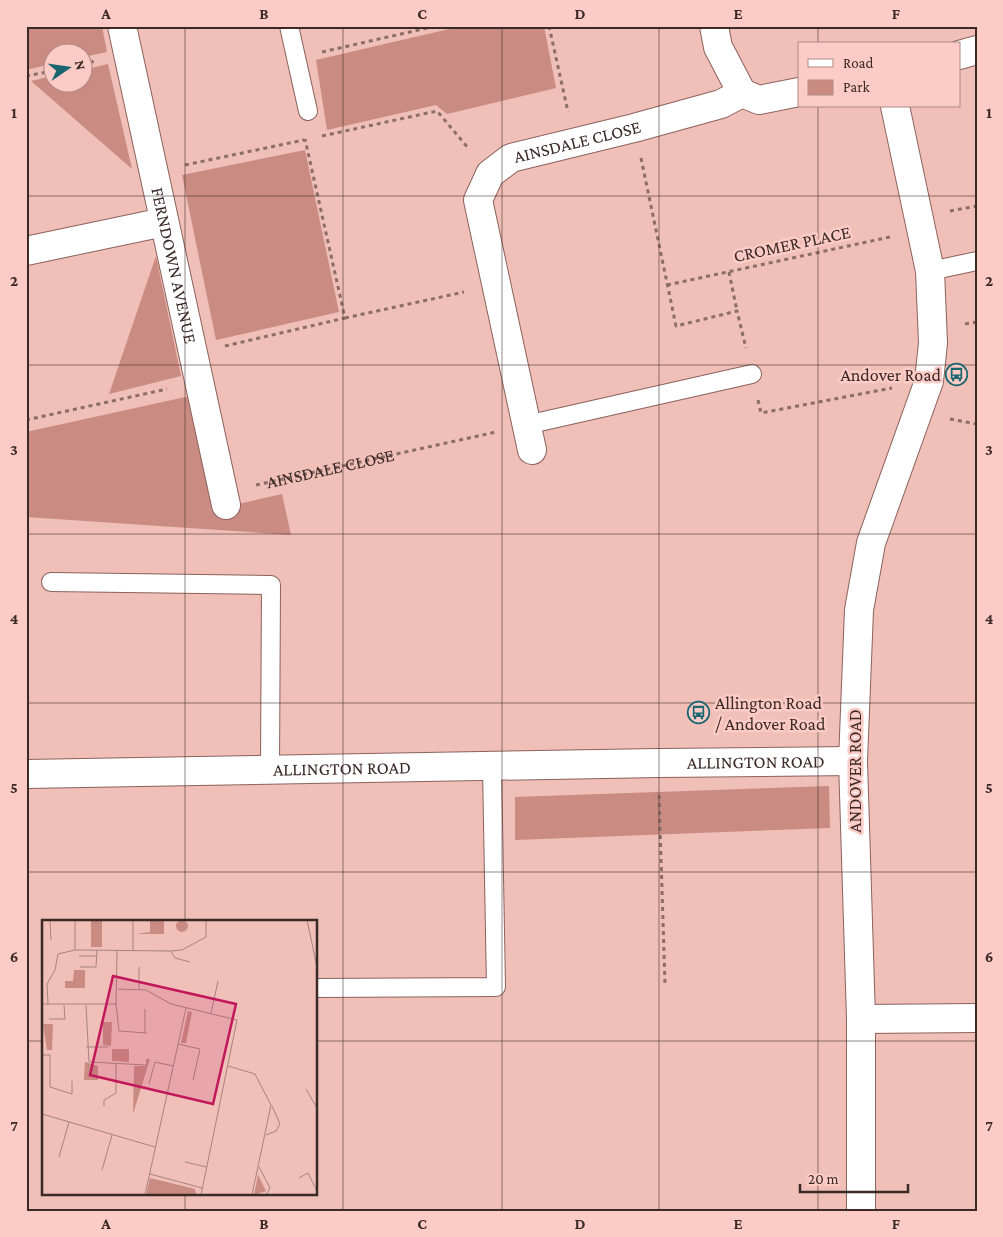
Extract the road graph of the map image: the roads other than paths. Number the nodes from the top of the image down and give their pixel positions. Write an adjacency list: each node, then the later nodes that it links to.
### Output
1 (122, 26): 10 (street, FERNDOWN AVENUE)
2 (289, 26): 9 (lane)
3 (714, 26): 7 (street)
4 (977, 50): 5 (street)
5 (960, 55)
6 (798, 92): 7 (street)
7 (742, 93): 15 (street, AINSDALE CLOSE)
8 (895, 108): 13 (street, ANDOVER ROAD)
9 (308, 110)
10 (164, 222): 11 (street); 16 (street, FERNDOWN AVENUE)
11 (26, 251)
12 (977, 261): 13 (lane)
13 (930, 271): 18 (street, ANDOVER ROAD)
14 (752, 374): 15 (lane)
15 (529, 438)
16 (225, 499)
17 (52, 582): 20 (lane)
18 (853, 761): 19 (street, ALLINGTON ROAD); 24 (street, ANDOVER ROAD)
19 (492, 766): 20 (street, ALLINGTON ROAD); 22 (lane)
20 (270, 769): 21 (street, ALLINGTON ROAD)
21 (26, 774)
22 (318, 988)
23 (977, 1018): 24 (street)
24 (861, 1019): 25 (street, ANDOVER ROAD)
25 (861, 1211)

